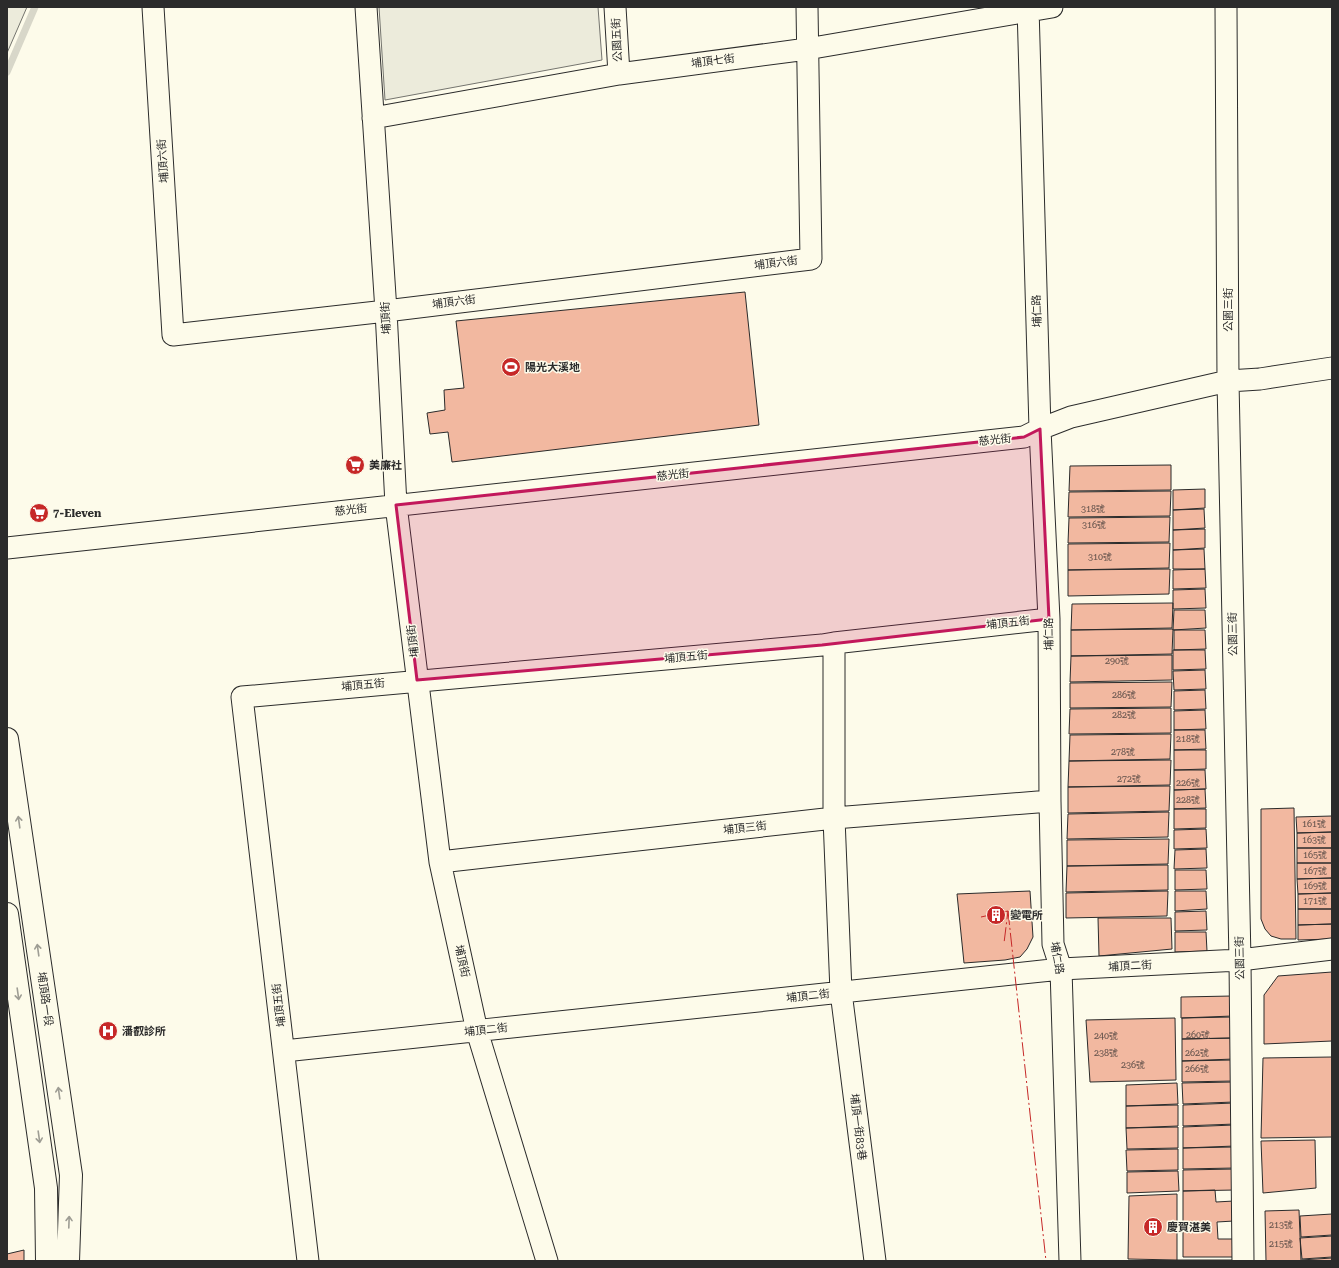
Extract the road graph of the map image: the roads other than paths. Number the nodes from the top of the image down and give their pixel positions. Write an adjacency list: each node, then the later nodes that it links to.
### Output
1 (153, 7): 11 (street, 埔頂六街)
2 (366, 7): 10 (street, 埔頂街)
3 (615, 7): 9 (street, 公園五街)
4 (807, 7): 8 (street, 埔頂六街)
5 (1052, 7): 7 (street, 埔頂七街)
6 (1226, 7): 13 (street, 公園三街)
7 (1028, 9): 8 (street, 埔頂七街); 14 (street, 埔仁路)
8 (807, 49): 9 (street, 埔頂七街); 11 (street, 埔頂六街)
9 (619, 74): 10 (street, 埔頂七街)
10 (373, 118): 11 (street, 埔頂街)
11 (386, 311): 15 (street, 埔頂街)
12 (1332, 368): 13 (street, 慈光街)
13 (1228, 381): 14 (street, 慈光街); 26 (street, 公園三街)
14 (1040, 428): 15 (street, 慈光街); 17 (street, 埔仁路)
15 (396, 505): 16 (street, 慈光街); 19 (street, 埔頂街)
16 (7, 548)
17 (1049, 618): 18 (street, 埔頂五街); 21 (street, 埔仁路)
18 (834, 643): 19 (street, 埔頂五街); 22 (street, 埔頂一街83巷)
19 (417, 680): 23 (street, 埔頂街); 30 (street, 埔頂五街)
20 (7, 739): 32 (street, 埔頂路一段, one-way to 20)
21 (1050, 801): 22 (street, 埔頂三街); 27 (street, 埔仁路)
22 (834, 818): 23 (street, 埔頂三街); 28 (street, 埔頂一街83巷)
23 (440, 862): 29 (street, 埔頂街)
24 (7, 914): 31 (street, one-way to 31)
25 (1332, 949): 26 (street, 埔頂二街)
26 (1240, 960): 27 (street, 埔頂二街); 37 (street, 公園三街)
27 (1061, 969): 28 (street, 埔頂二街); 36 (street, 埔仁路)
28 (841, 992): 29 (street, 埔頂二街); 35 (street, 埔頂一街83巷)
29 (478, 1031): 30 (street, 埔頂二街); 34 (street, 埔頂街)
30 (284, 1051): 33 (street, 埔頂五街)
31 (47, 1261)
32 (68, 1261)
33 (308, 1261)
34 (547, 1261)
35 (875, 1261)
36 (1070, 1261)
37 (1243, 1261)

